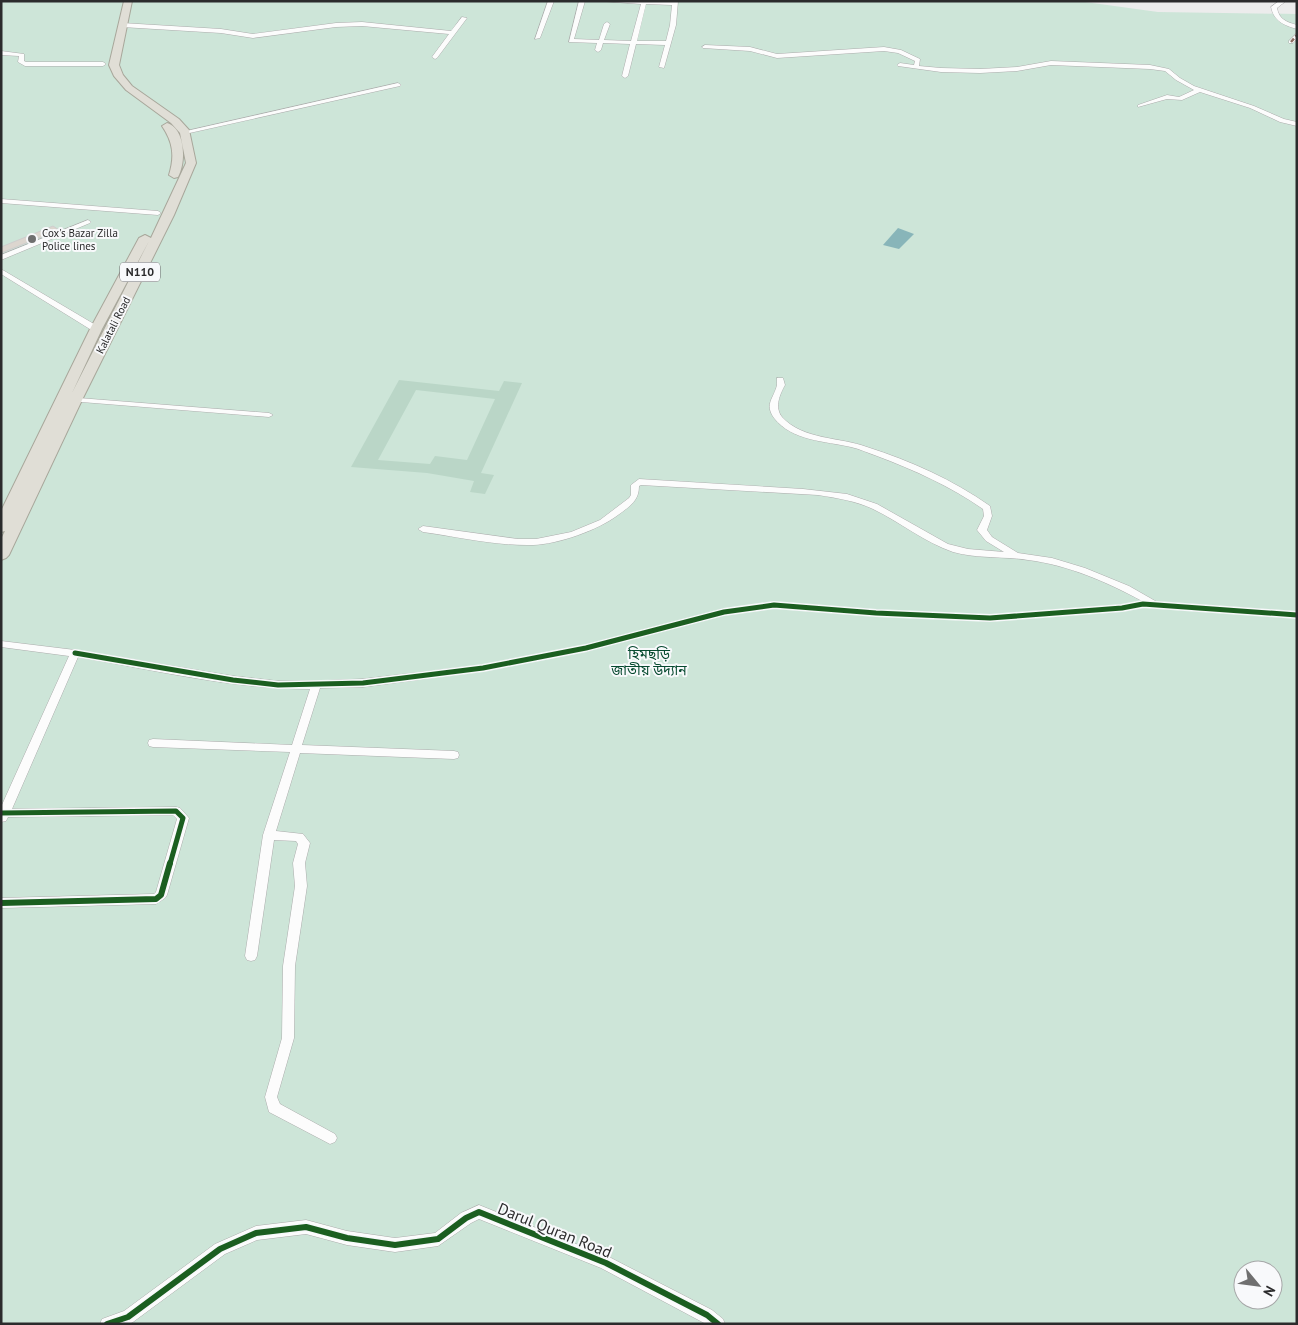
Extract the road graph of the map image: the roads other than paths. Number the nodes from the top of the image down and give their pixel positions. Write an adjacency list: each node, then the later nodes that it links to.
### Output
1 (120, 1): 13 (highway)
2 (128, 1): 13 (highway)
3 (551, 1): 16 (street)
4 (582, 1): 17 (street)
5 (603, 1): 6 (street)
6 (631, 1): 8 (street)
7 (1283, 1): 12 (street)
8 (644, 2): 9 (street); 18 (street)
9 (675, 2): 20 (street)
10 (464, 18): 14 (street)
11 (607, 24): 17 (street)
12 (1297, 27)
13 (118, 30): 14 (street); 25 (highway); 34 (highway)
14 (451, 33): 24 (street)
15 (1297, 35): 19 (street)
16 (537, 38)
17 (601, 41): 18 (street); 22 (street)
18 (634, 42): 20 (street); 29 (street)
19 (1291, 42)
20 (669, 43): 27 (street)
21 (705, 47): 28 (street)
22 (598, 50)
23 (1, 53): 25 (street)
24 (435, 57)
25 (103, 64): 36 (highway, Kalatali Road / N110)
26 (900, 65): 28 (street)
27 (662, 67)
28 (916, 67): 31 (street)
29 (625, 76)
30 (398, 85): 34 (street)
31 (1199, 90): 32 (street); 33 (street)
32 (1140, 106)
33 (1297, 124)
34 (185, 132): 40 (highway, Kalatali Road / N110)
35 (1, 201): 36 (street)
36 (158, 214): 41 (highway, Kalatali Road / N110)
37 (88, 222): 38 (street)
38 (1, 258)
39 (1, 271): 42 (street)
40 (119, 314): 41 (highway); 44 (highway, Kalatali Road / N110)
41 (103, 315): 42 (highway, Kalatali Road / N110)
42 (96, 329): 44 (highway, Kalatali Road / N110)
43 (780, 380): 49 (street)
44 (69, 399): 45 (street); 46 (highway, Kalatali Road / N110); 48 (highway, Kalatali Road / N110)
45 (269, 415)
46 (1, 527)
47 (423, 529): 49 (street)
48 (1, 556)
49 (1017, 556): 50 (street)
50 (1155, 605): 51 (street); 54 (street)
51 (1297, 615)
52 (1, 644): 53 (street)
53 (76, 654): 54 (street); 58 (street)
54 (316, 685): 56 (street)
55 (153, 743): 56 (street)
56 (297, 748): 57 (street); 59 (street)
57 (454, 755)
58 (2, 815): 60 (street)
59 (269, 835): 61 (street); 62 (street)
60 (1, 904)
61 (250, 956)
62 (330, 1138)
63 (107, 1324): 64 (street, Darul Quran Road)
64 (718, 1324)

